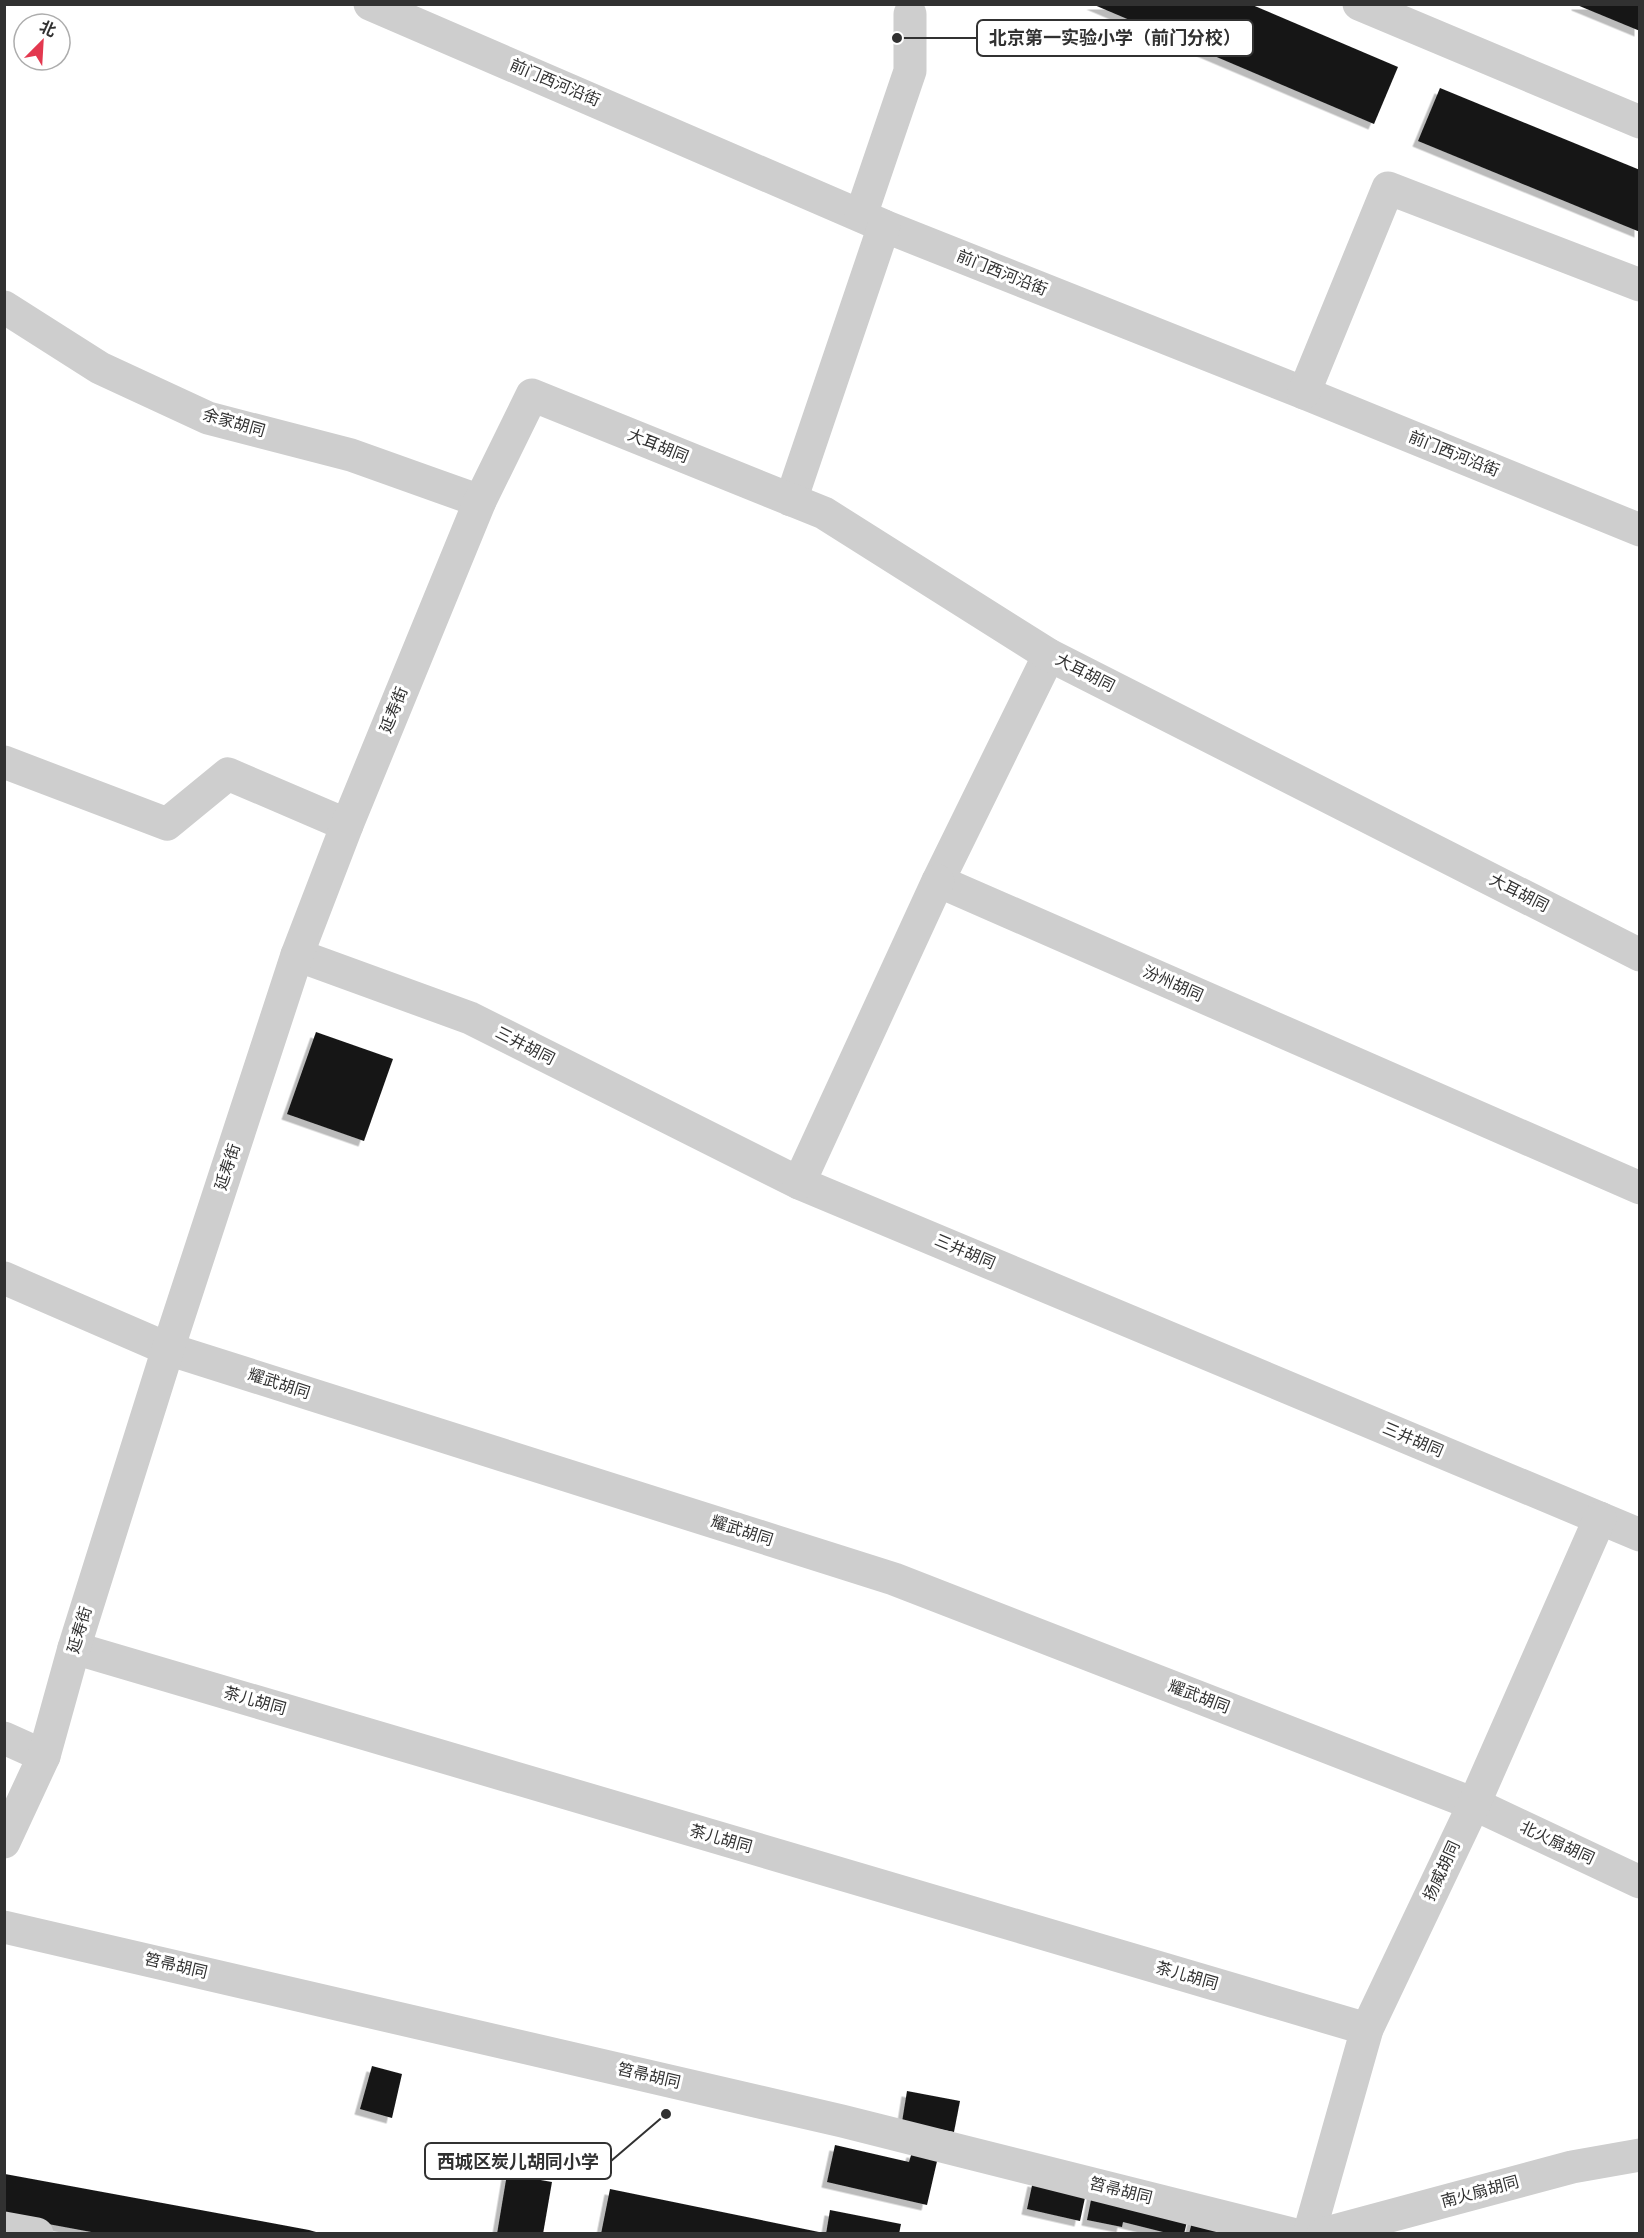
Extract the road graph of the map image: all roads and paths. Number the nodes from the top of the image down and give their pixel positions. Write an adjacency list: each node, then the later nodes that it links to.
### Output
1 (370, 4): 5 (street, 前门西河沿街)
2 (1359, 4): 4 (street)
3 (910, 14): 5 (street)
4 (1640, 122)
5 (872, 220): 8 (street, 前门西河沿街); 10 (street)
6 (1640, 285): 8 (street)
7 (4, 307): 11 (street, 余家胡同)
8 (1304, 393): 12 (street, 前门西河沿街)
9 (532, 395): 10 (street, 大耳胡同); 11 (street, 延寿街)
10 (791, 500): 13 (street, 大耳胡同)
11 (480, 501): 15 (street, 延寿街)
12 (1640, 530)
13 (1049, 654): 16 (street); 18 (street, 大耳胡同)
14 (4, 762): 15 (street)
15 (347, 825): 17 (street, 延寿街)
16 (938, 881): 19 (street); 20 (street, 汾州胡同)
17 (297, 955): 19 (street, 三井胡同); 22 (street, 延寿街)
18 (1640, 955)
19 (799, 1183): 23 (street, 三井胡同)
20 (1640, 1188)
21 (4, 1278): 22 (street, 耀武胡同)
22 (168, 1349): 25 (street, 延寿街); 28 (street, 耀武胡同)
23 (1600, 1518): 24 (street, 三井胡同); 28 (street, 扬威胡同)
24 (1640, 1535)
25 (74, 1648): 27 (street, 延寿街); 32 (street, 茶儿胡同)
26 (4, 1738): 27 (street)
27 (44, 1756): 29 (street, 延寿街)
28 (1474, 1804): 30 (street, 北火扇胡同); 32 (street, 扬威胡同)
29 (4, 1842)
30 (1640, 1882)
31 (4, 1927): 36 (street, 笤帚胡同)
32 (1367, 2029): 37 (street, 扬威胡同)
33 (1640, 2155): 38 (street, 南火扇胡同)
34 (4, 2228): 35 (street)
35 (37, 2234)
36 (1292, 2234)
37 (1309, 2234)
38 (1323, 2234)

